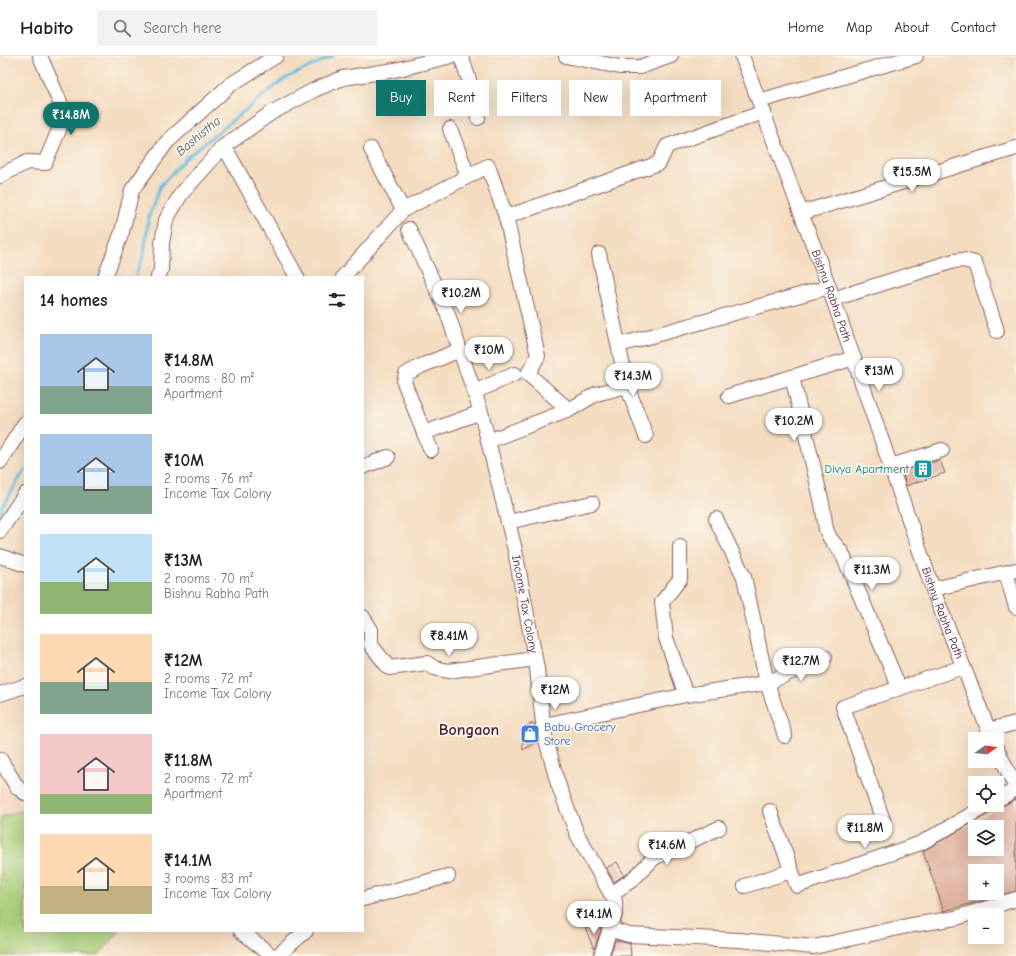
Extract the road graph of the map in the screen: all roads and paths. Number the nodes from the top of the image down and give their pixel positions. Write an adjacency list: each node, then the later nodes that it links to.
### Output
1 (40, 56): 15 (street)
2 (275, 56): 22 (street)
3 (451, 56): 12 (street)
4 (461, 56): 10 (street)
5 (566, 56): 6 (street)
6 (672, 56)
7 (742, 56): 9 (street, Bishnu Rabha Path)
8 (916, 56): 9 (street)
9 (761, 107): 18 (street, Bishnu Rabha Path); 19 (street)
10 (478, 118)
11 (450, 129): 16 (street)
12 (223, 147): 23 (street); 24 (street)
13 (1016, 148): 18 (street)
14 (371, 149): 17 (street)
15 (0, 176)
16 (468, 176): 17 (street); 19 (street)
17 (403, 210): 25 (street)
18 (801, 213): 26 (street, Bishnu Rabha Path)
19 (506, 217): 36 (street)
20 (409, 229): 29 (street, Income Tax Colony)
21 (599, 254): 28 (street)
22 (105, 276)
23 (158, 276)
24 (296, 276)
25 (344, 276)
26 (831, 293): 27 (street); 28 (street); 30 (street, Bishnu Rabha Path)
27 (997, 331)
28 (619, 345): 33 (street)
29 (460, 350): 34 (street, Income Tax Colony); 39 (street)
30 (854, 358): 32 (street); 47 (street, Bishnu Rabha Path)
31 (515, 374): 34 (street)
32 (792, 376): 35 (street); 65 (street)
33 (627, 386): 36 (street); 40 (street)
34 (474, 392): 41 (street, Income Tax Colony)
35 (729, 396)
36 (569, 410): 41 (street)
37 (473, 415): 39 (street)
38 (24, 425): 45 (street)
39 (424, 433): 42 (street)
40 (646, 436)
41 (490, 447): 51 (street, Income Tax Colony)
42 (431, 450)
43 (942, 450): 47 (street)
44 (388, 457): 46 (street)
45 (0, 462)
46 (364, 466)
47 (891, 466): 57 (street, Bishnu Rabha Path)
48 (24, 495): 52 (street)
49 (592, 503): 51 (street)
50 (716, 519): 63 (street)
51 (508, 522): 61 (street, Income Tax Colony)
52 (0, 531)
53 (680, 547): 67 (street)
54 (0, 556): 55 (street)
55 (24, 565)
56 (1011, 572): 57 (street); 58 (street)
57 (933, 589): 62 (street, Bishnu Rabha Path)
58 (1016, 608)
59 (364, 619): 61 (street)
60 (825, 657): 63 (street)
61 (535, 659): 69 (street, Income Tax Colony)
62 (963, 667): 65 (street); 70 (street, Bishnu Rabha Path)
63 (767, 683): 67 (street); 72 (street)
64 (24, 686): 66 (street)
65 (899, 687): 80 (street)
66 (0, 694)
67 (686, 694): 69 (street)
68 (1016, 723): 71 (street)
69 (544, 725): 85 (street, Income Tax Colony)
70 (989, 732)
71 (995, 732)
72 (785, 736)
73 (0, 759): 76 (street)
74 (1004, 764): 75 (street)
75 (1016, 789): 77 (street)
76 (24, 792)
77 (1004, 796)
78 (770, 811): 82 (street)
79 (975, 812): 82 (street)
80 (883, 820)
81 (719, 828): 85 (street)
82 (791, 871): 84 (street)
83 (448, 876): 86 (street)
84 (745, 886)
85 (611, 894): 88 (street, Income Tax Colony)
86 (364, 899)
87 (1016, 899): 88 (street)
88 (610, 929): 93 (street, Income Tax Colony)
89 (242, 932): 91 (street)
90 (305, 932): 92 (street)
91 (272, 956)
92 (277, 956)
93 (601, 956)

